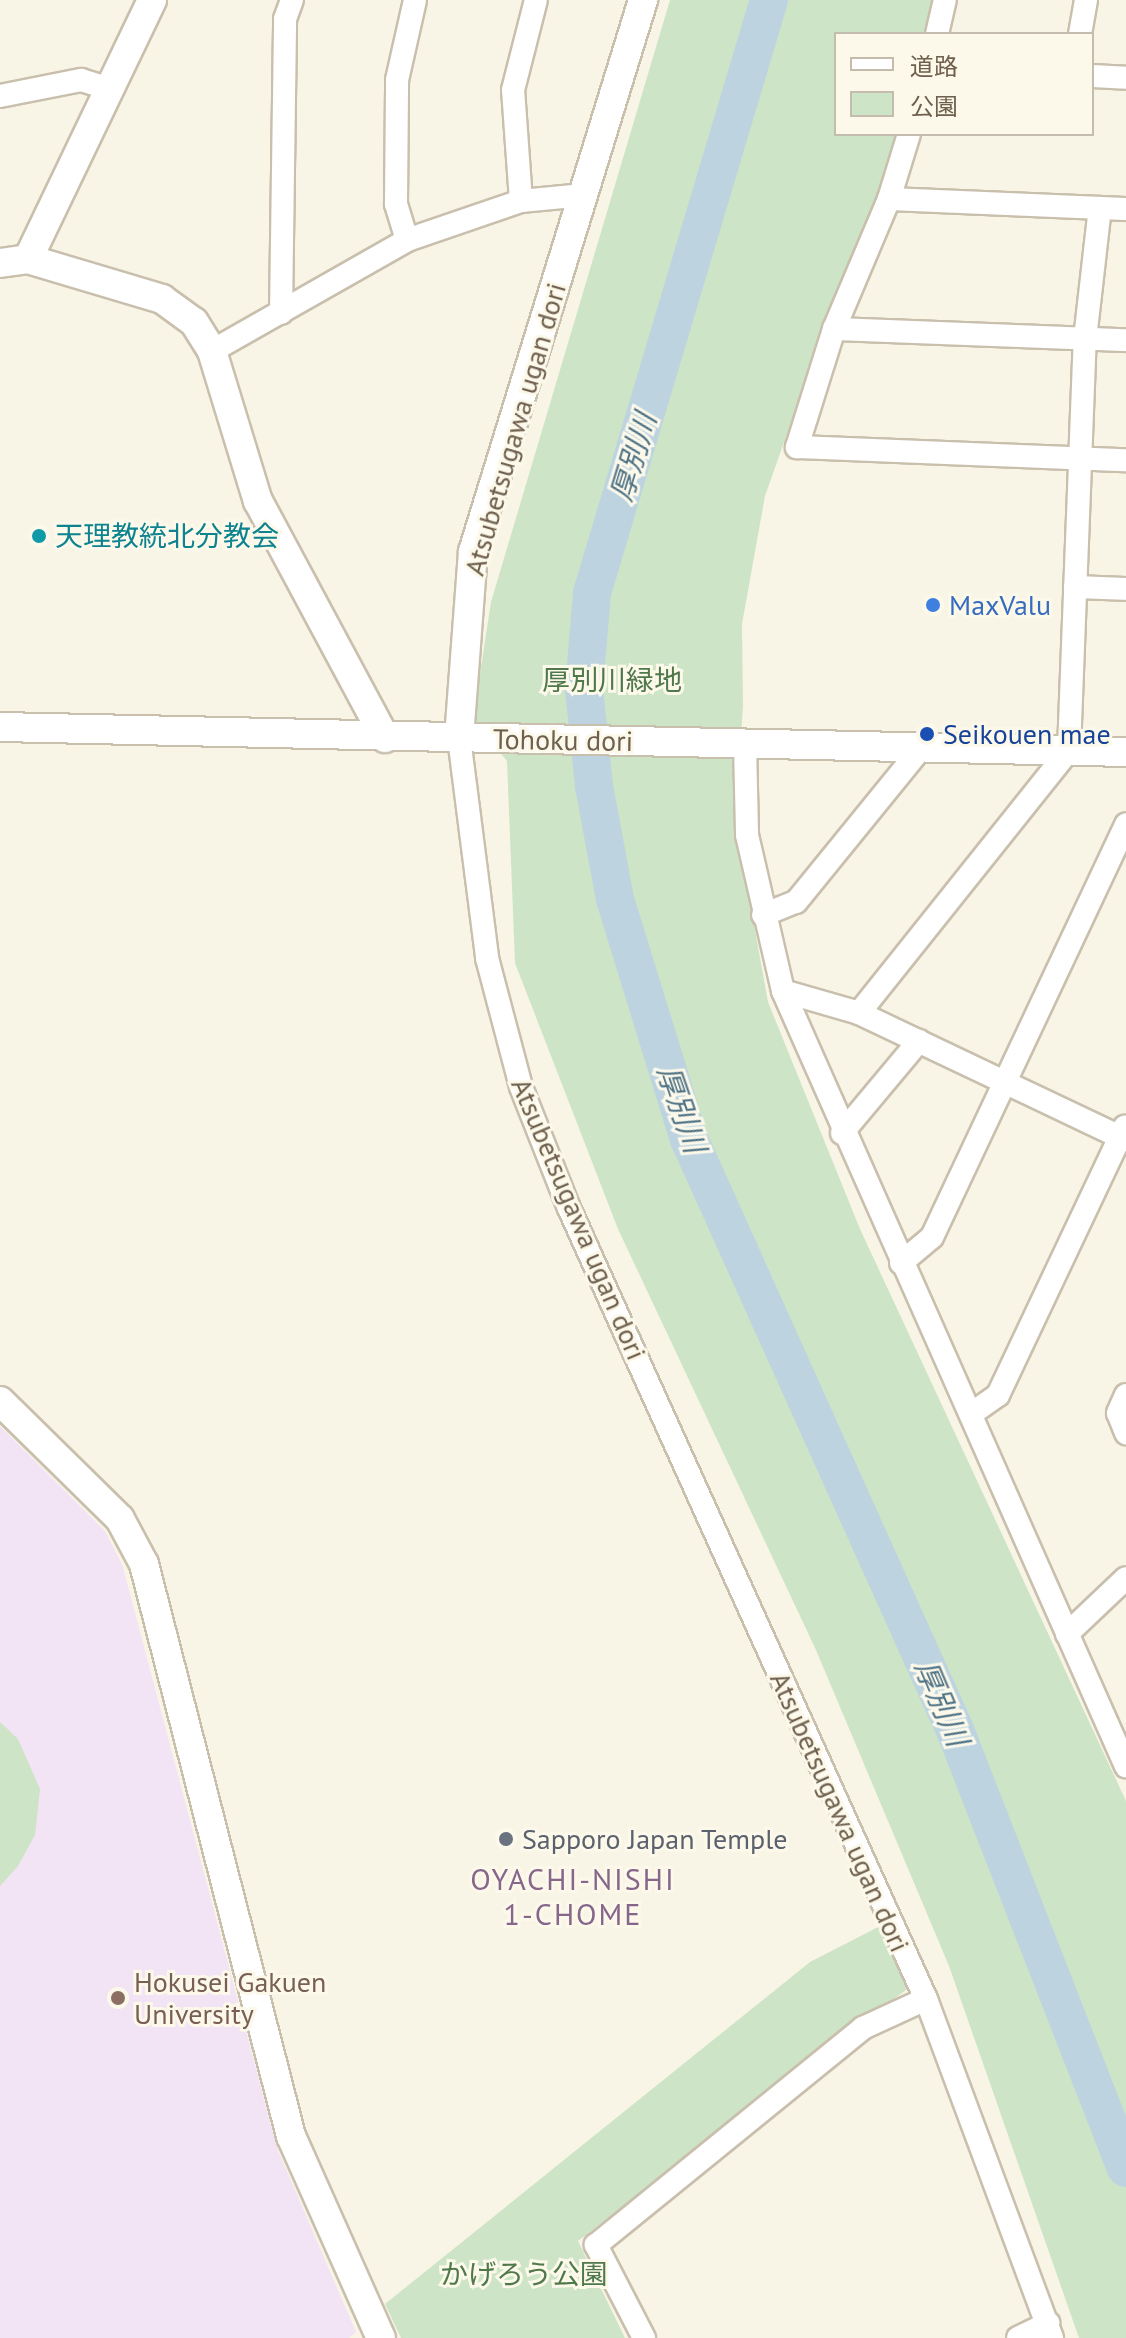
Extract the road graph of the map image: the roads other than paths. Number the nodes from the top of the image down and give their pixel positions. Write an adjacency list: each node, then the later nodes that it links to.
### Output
1 (152, 0): 12 (street)
2 (292, 0): 22 (street)
3 (415, 0): 20 (street)
4 (536, 0): 17 (street)
5 (643, 0): 15 (street, Atsubetsugawa ugan dori)
6 (945, 0): 8 (street)
7 (1086, 0): 9 (street)
8 (937, 32)
9 (1080, 32)
10 (1094, 76): 11 (street)
11 (1126, 78)
12 (110, 89): 13 (street); 21 (street)
13 (0, 96)
14 (908, 136): 16 (street)
15 (584, 195): 17 (street); 33 (street, Atsubetsugawa ugan dori)
16 (889, 199): 18 (street); 23 (street)
17 (521, 201): 20 (street)
18 (1100, 208): 19 (street); 24 (street)
19 (1126, 209)
20 (407, 240): 22 (street)
21 (14, 261): 26 (street)
22 (281, 313): 26 (street)
23 (834, 329): 24 (street); 27 (street)
24 (1085, 339): 25 (street); 27 (street)
25 (1126, 340)
26 (212, 351): 32 (street)
27 (1079, 458): 28 (street); 29 (street)
28 (1126, 460)
29 (1075, 587): 30 (street); 36 (street)
30 (1126, 589)
31 (0, 727): 32 (street, Tohoku dori)
32 (385, 738): 33 (street, Tohoku dori)
33 (459, 738): 34 (street, Tohoku dori); 54 (street, Atsubetsugawa ugan dori)
34 (745, 744): 35 (street, Tohoku dori); 39 (street)
35 (921, 748): 36 (street, Tohoku dori); 39 (street)
36 (1069, 750): 37 (street, Tohoku dori); 41 (street)
37 (1126, 752)
38 (1126, 824): 43 (street)
39 (763, 915): 40 (street)
40 (783, 991): 41 (street); 44 (street)
41 (859, 1013): 42 (street)
42 (919, 1041): 43 (street); 44 (street)
43 (1004, 1081): 45 (street); 46 (street)
44 (842, 1133): 46 (street)
45 (1124, 1134): 49 (street)
46 (901, 1263): 49 (street)
47 (1126, 1395): 50 (street)
48 (0, 1401): 55 (street)
49 (971, 1414): 52 (street)
50 (1126, 1433)
51 (1126, 1578): 52 (street)
52 (1067, 1634): 53 (street)
53 (1126, 1766)
54 (926, 1999): 56 (street, Atsubetsugawa ugan dori); 57 (street)
55 (375, 2326)
56 (1050, 2331): 58 (street)
57 (644, 2338)
58 (1018, 2338)

